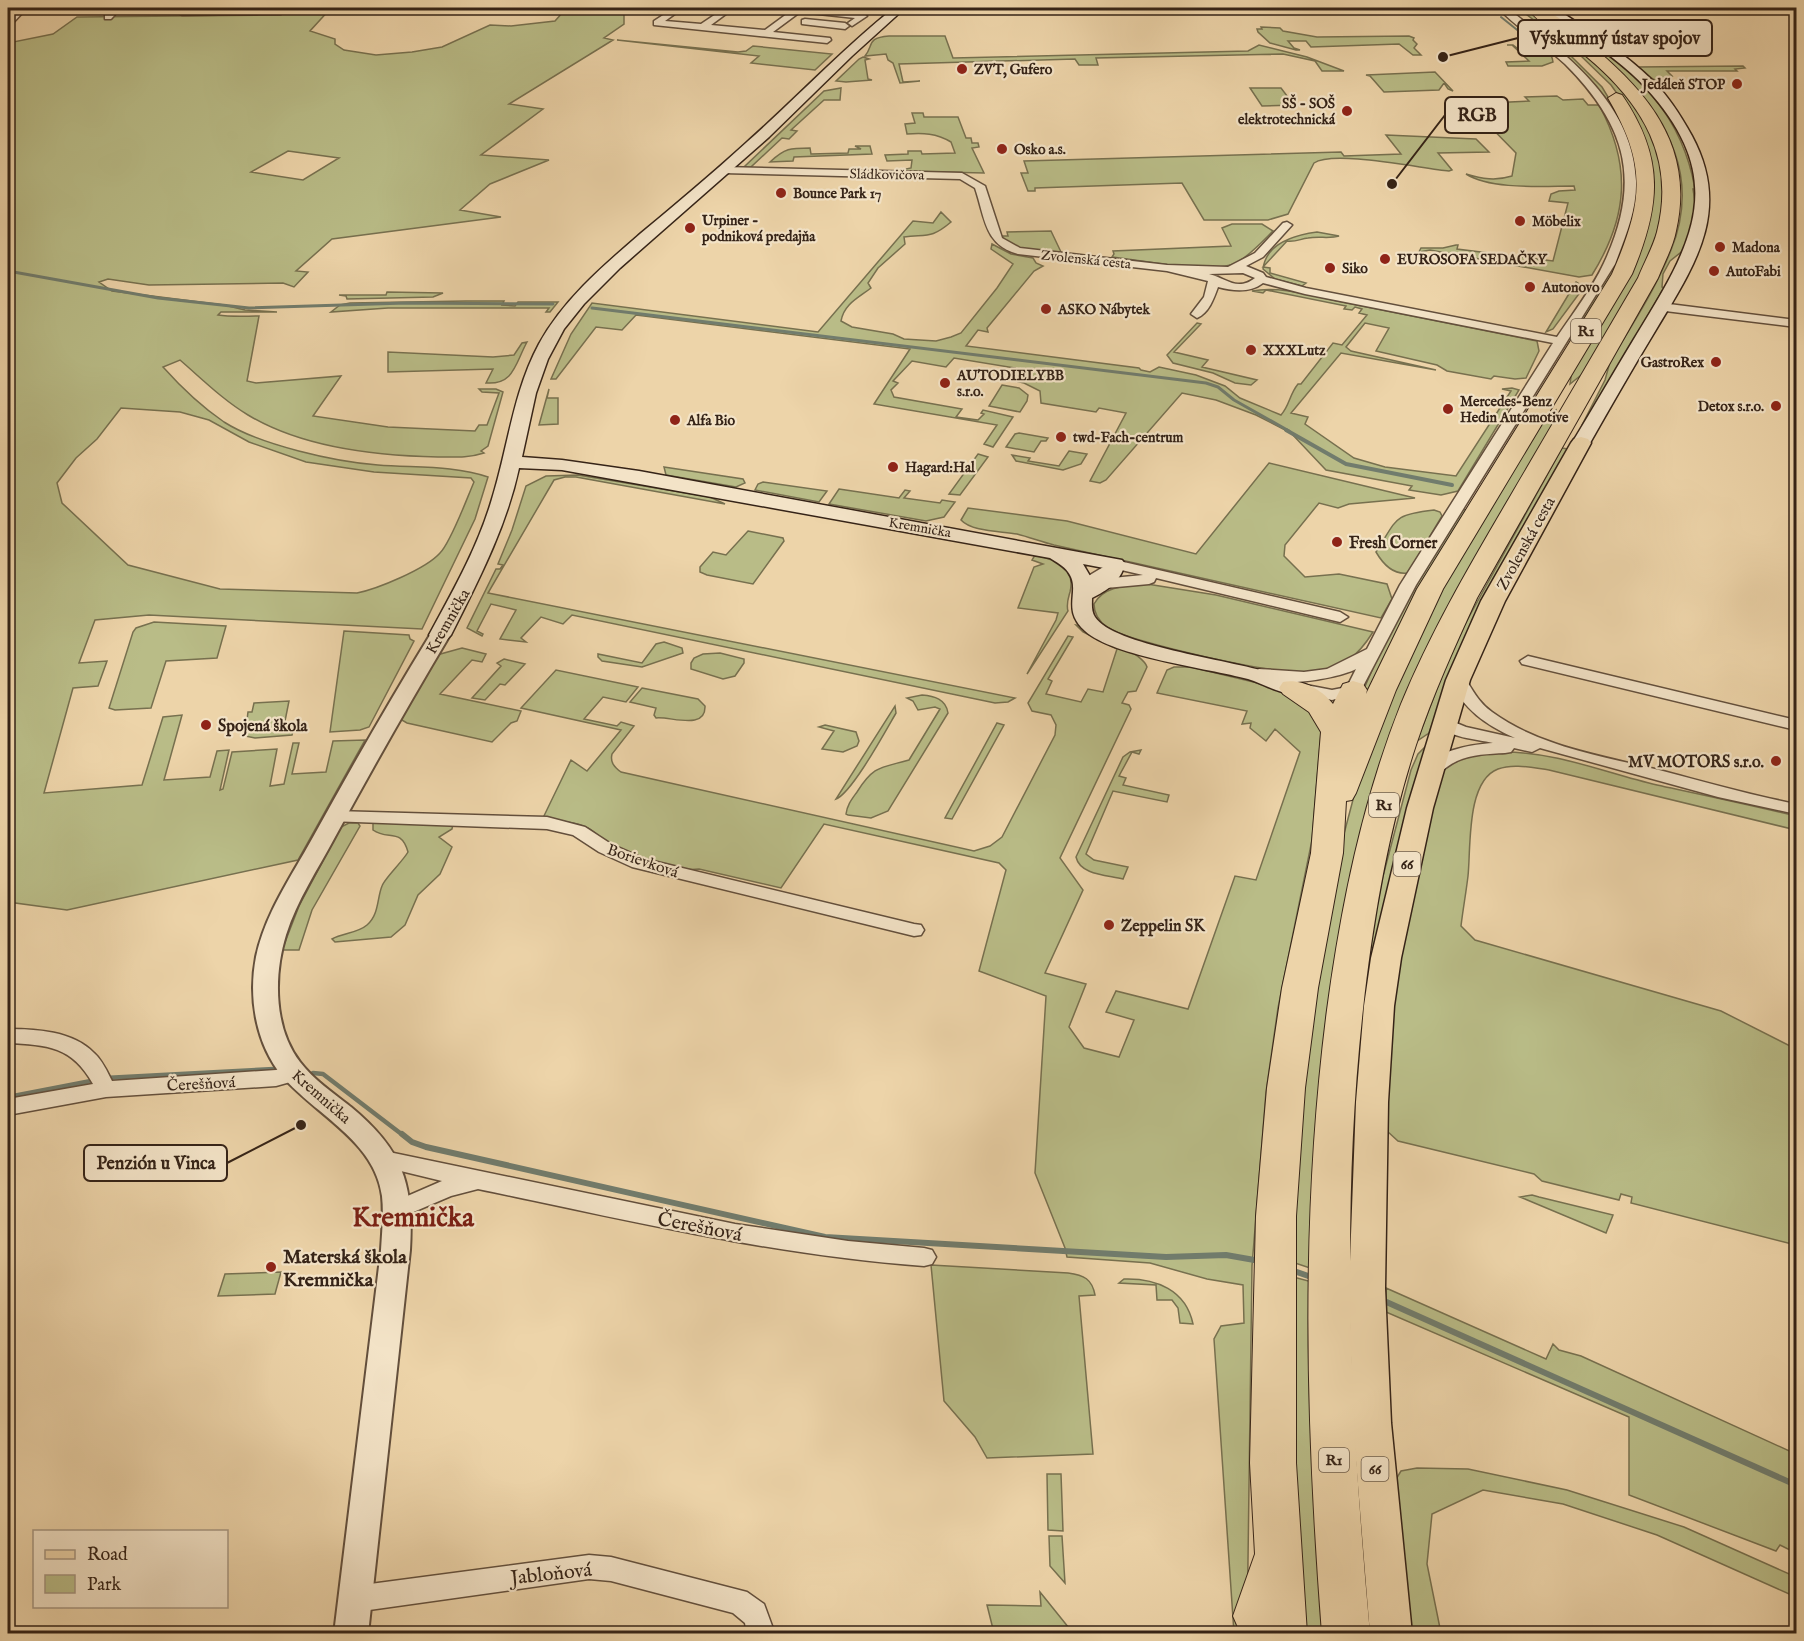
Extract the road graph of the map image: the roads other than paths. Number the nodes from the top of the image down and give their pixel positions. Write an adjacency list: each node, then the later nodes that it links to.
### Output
1 (23, 8): 13 (street)
2 (186, 8): 3 (street)
3 (260, 8)
4 (679, 8): 14 (street)
5 (730, 8): 14 (street)
6 (799, 8): 12 (street); 12 (street)
7 (900, 8): 17 (main road)
8 (1502, 8): 31 (street)
9 (1514, 8): 55 (highway, R1)
10 (1534, 8): 32 (highway, R1)
11 (1548, 8): 26 (main road, Zvolenská cesta)
12 (784, 20): 14 (street)
13 (8, 23)
14 (703, 27)
15 (762, 34): 16 (street)
16 (827, 40)
17 (723, 170): 19 (street, Sládkovičova); 34 (main road, Kremnička)
18 (1287, 225): 20 (street, Zvolenská cesta)
19 (1007, 246): 22 (street, Zvolenská cesta)
20 (1259, 255): 21 (street, Zvolenská cesta); 23 (street, Zvolenská cesta)
21 (1233, 268): 22 (street, Zvolenská cesta); 23 (street, Zvolenská cesta)
22 (1215, 277): 24 (street, Zvolenská cesta); 25 (street, Zvolenská cesta)
23 (1255, 279): 24 (street, Zvolenská cesta); 31 (street, Zvolenská cesta)
24 (1232, 287): 25 (street, Zvolenská cesta)
25 (1210, 297): 28 (street, Zvolenská cesta)
26 (1661, 308): 27 (street); 29 (main road, Zvolenská cesta)
27 (1697, 313): 29 (street); 30 (street)
28 (1197, 314)
29 (1652, 323): 33 (main road, Zvolenská cesta)
30 (1797, 324)
31 (1560, 341): 42 (street)
32 (1565, 422): 33 (highway); 65 (highway, R1)
33 (1581, 443): 45 (main road, Zvolenská cesta / 66)
34 (511, 462): 35 (main road, Kremnička); 41 (main road, Kremnička)
35 (1050, 551): 36 (main road, Kremnička); 39 (main road)
36 (1115, 564): 37 (street); 38 (main road); 39 (street)
37 (1180, 580): 38 (street); 40 (street)
38 (1106, 583): 39 (main road)
39 (1084, 590): 44 (main road)
40 (1340, 617)
41 (440, 635): 54 (street, Kremnička)
42 (1373, 650): 44 (street); 47 (street)
43 (1528, 661): 49 (street)
44 (1251, 673): 46 (main road)
45 (1458, 680): 48 (main road, 66); 51 (street)
46 (1293, 688): 47 (street); 50 (highway)
47 (1353, 690): 50 (highway)
48 (1444, 723): 51 (street); 52 (main road, 66)
49 (1797, 727)
50 (1336, 732): 55 (highway)
51 (1539, 745): 52 (street); 53 (street)
52 (1429, 772): 65 (main road, 66)
53 (1797, 809)
54 (335, 817): 56 (street, Borievková); 58 (street, Kremnička)
55 (1330, 825): 67 (highway, R1)
56 (914, 930)
57 (8, 1036): 59 (street)
58 (294, 1074): 59 (street, Čerešňová); 61 (street, Kremnička)
59 (102, 1082): 60 (street, Čerešňová)
60 (8, 1107)
61 (384, 1159): 62 (street, Čerešňová); 63 (street, Kremnička)
62 (477, 1181): 63 (street, Čerešňová); 64 (street, Čerešňová)
63 (397, 1210): 66 (street, Kremnička)
64 (924, 1257)
65 (1348, 1288): 70 (highway, R1); 71 (main road, 66)
66 (355, 1599): 68 (street, Kremnička); 69 (street, Jabloňová)
67 (1270, 1625)
68 (351, 1634)
69 (761, 1634)
70 (1346, 1634)
71 (1391, 1634)

